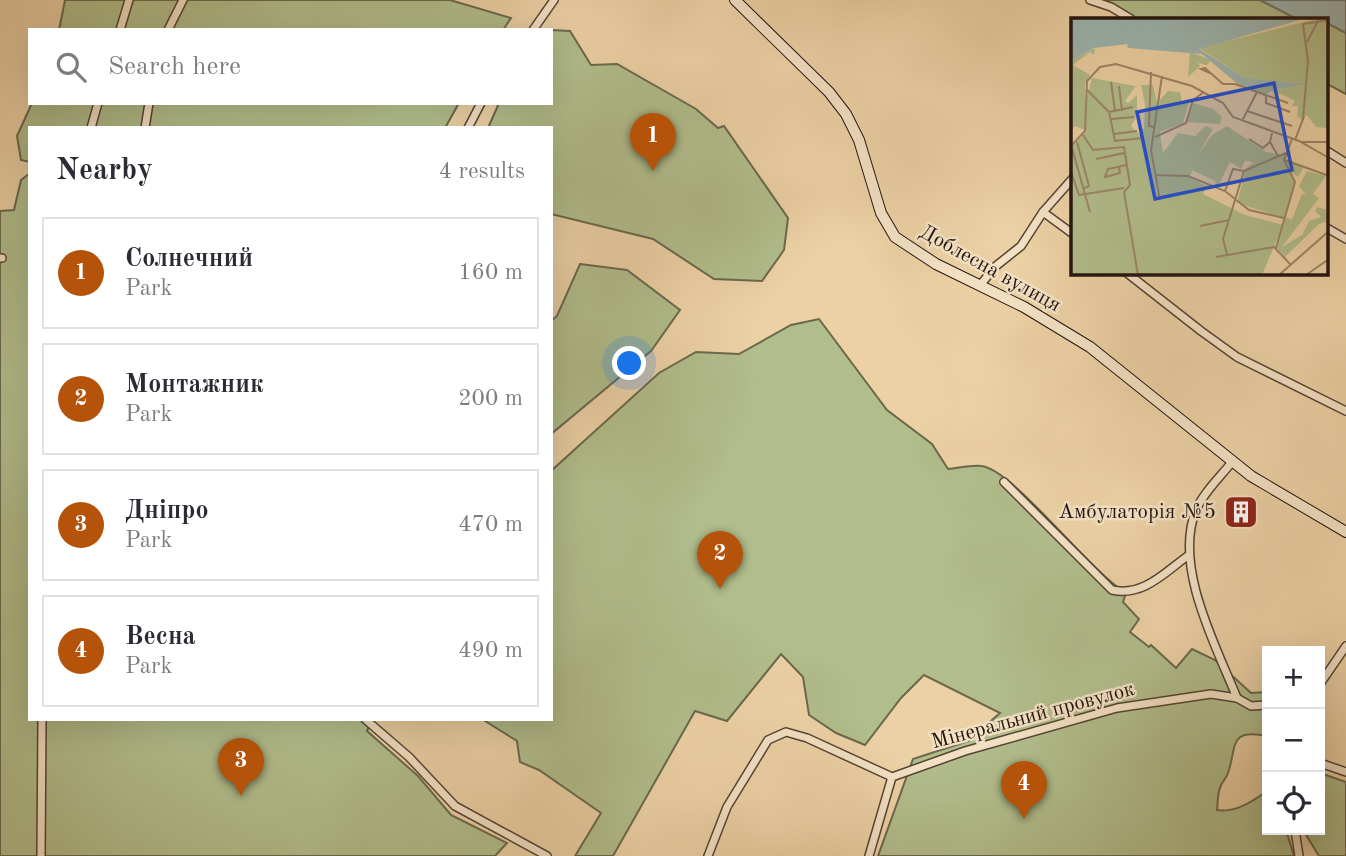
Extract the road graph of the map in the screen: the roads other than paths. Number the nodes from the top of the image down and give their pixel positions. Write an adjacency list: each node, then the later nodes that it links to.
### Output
1 (130, 0): 7 (street)
2 (183, 0): 8 (street)
3 (554, 0): 9 (street)
4 (735, 0): 24 (street, Доблесна вулиця)
5 (1090, 0): 6 (street)
6 (1129, 18)
7 (121, 28)
8 (170, 28)
9 (534, 28)
10 (98, 105): 13 (street)
11 (149, 105): 14 (street)
12 (480, 105): 15 (street)
13 (92, 126)
14 (145, 126)
15 (469, 126)
16 (1328, 152): 17 (street)
17 (1346, 163)
18 (1071, 180): 19 (street)
19 (1043, 212): 21 (street); 24 (street)
20 (1328, 229): 22 (street)
21 (1071, 233)
22 (1346, 239)
23 (1130, 275): 25 (street)
24 (981, 284): 26 (street, Доблесна вулиця)
25 (1346, 411)
26 (1232, 462): 28 (street, Доблесна вулиця); 29 (street)
27 (1003, 482): 29 (street)
28 (1346, 532)
29 (1189, 555): 32 (street)
30 (1346, 646): 31 (street)
31 (1325, 677)
32 (1237, 698): 33 (street, Мінеральний провулок); 38 (street, Мінеральний провулок)
33 (1262, 705)
34 (42, 721): 40 (street)
35 (367, 721): 41 (street)
36 (1325, 764): 37 (street)
37 (1346, 772)
38 (891, 777): 42 (street); 43 (street)
39 (1296, 835): 44 (street)
40 (41, 856)
41 (547, 856)
42 (708, 856)
43 (869, 856)
44 (1299, 856)

